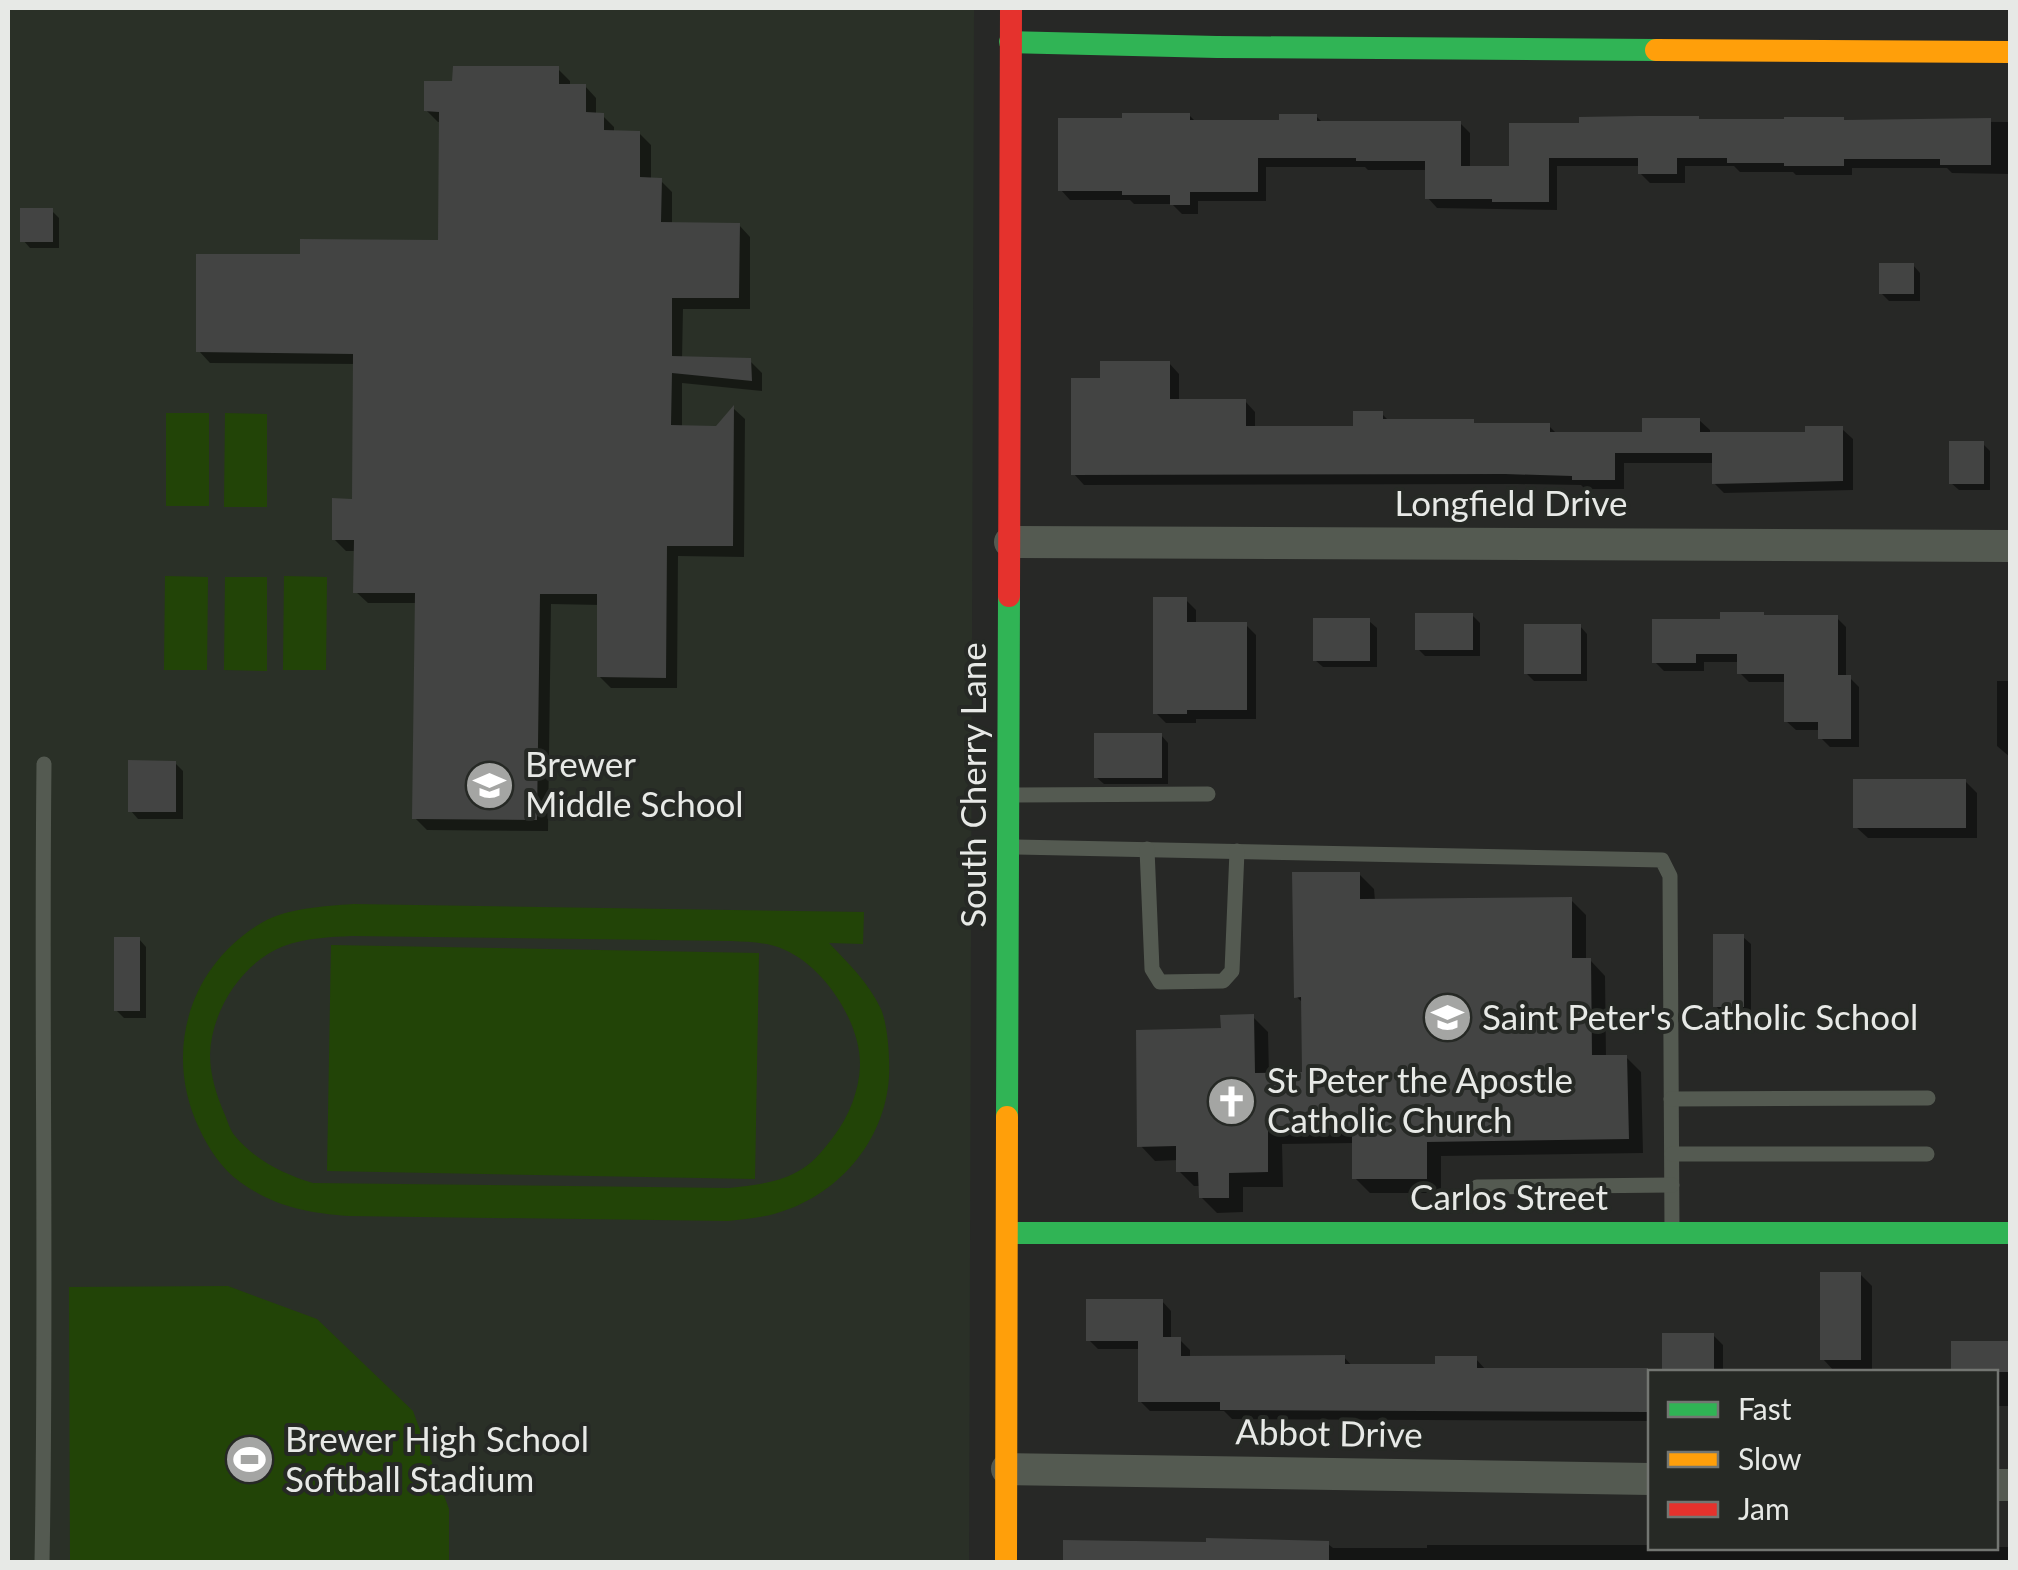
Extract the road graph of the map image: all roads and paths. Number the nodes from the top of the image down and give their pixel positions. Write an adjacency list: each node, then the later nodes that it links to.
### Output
1 (1011, 8): 2 (street, South Cherry Lane)
2 (1010, 42): 3 (street); 4 (street, South Cherry Lane)
3 (2010, 52)
4 (1010, 542): 5 (street, Longfield Drive); 8 (street, South Cherry Lane)
5 (2010, 546)
6 (44, 764): 23 (lane)
7 (1208, 794): 8 (lane)
8 (1009, 795): 9 (street, South Cherry Lane)
9 (1009, 846): 10 (lane); 18 (street, South Cherry Lane)
10 (1147, 849): 11 (lane); 11 (lane)
11 (1237, 851): 13 (lane)
12 (1928, 1098): 13 (lane)
13 (1671, 1099): 14 (lane)
14 (1672, 1154): 15 (lane); 16 (lane)
15 (1927, 1154)
16 (1672, 1185): 17 (lane); 19 (lane)
17 (1476, 1187)
18 (1007, 1233): 19 (street, Carlos Street); 21 (street, South Cherry Lane)
19 (1672, 1233): 20 (street, Carlos Street)
20 (2010, 1233)
21 (1006, 1470): 22 (street, Abbot Drive); 24 (street, South Cherry Lane)
22 (1648, 1479)
23 (42, 1562)
24 (1006, 1562)

